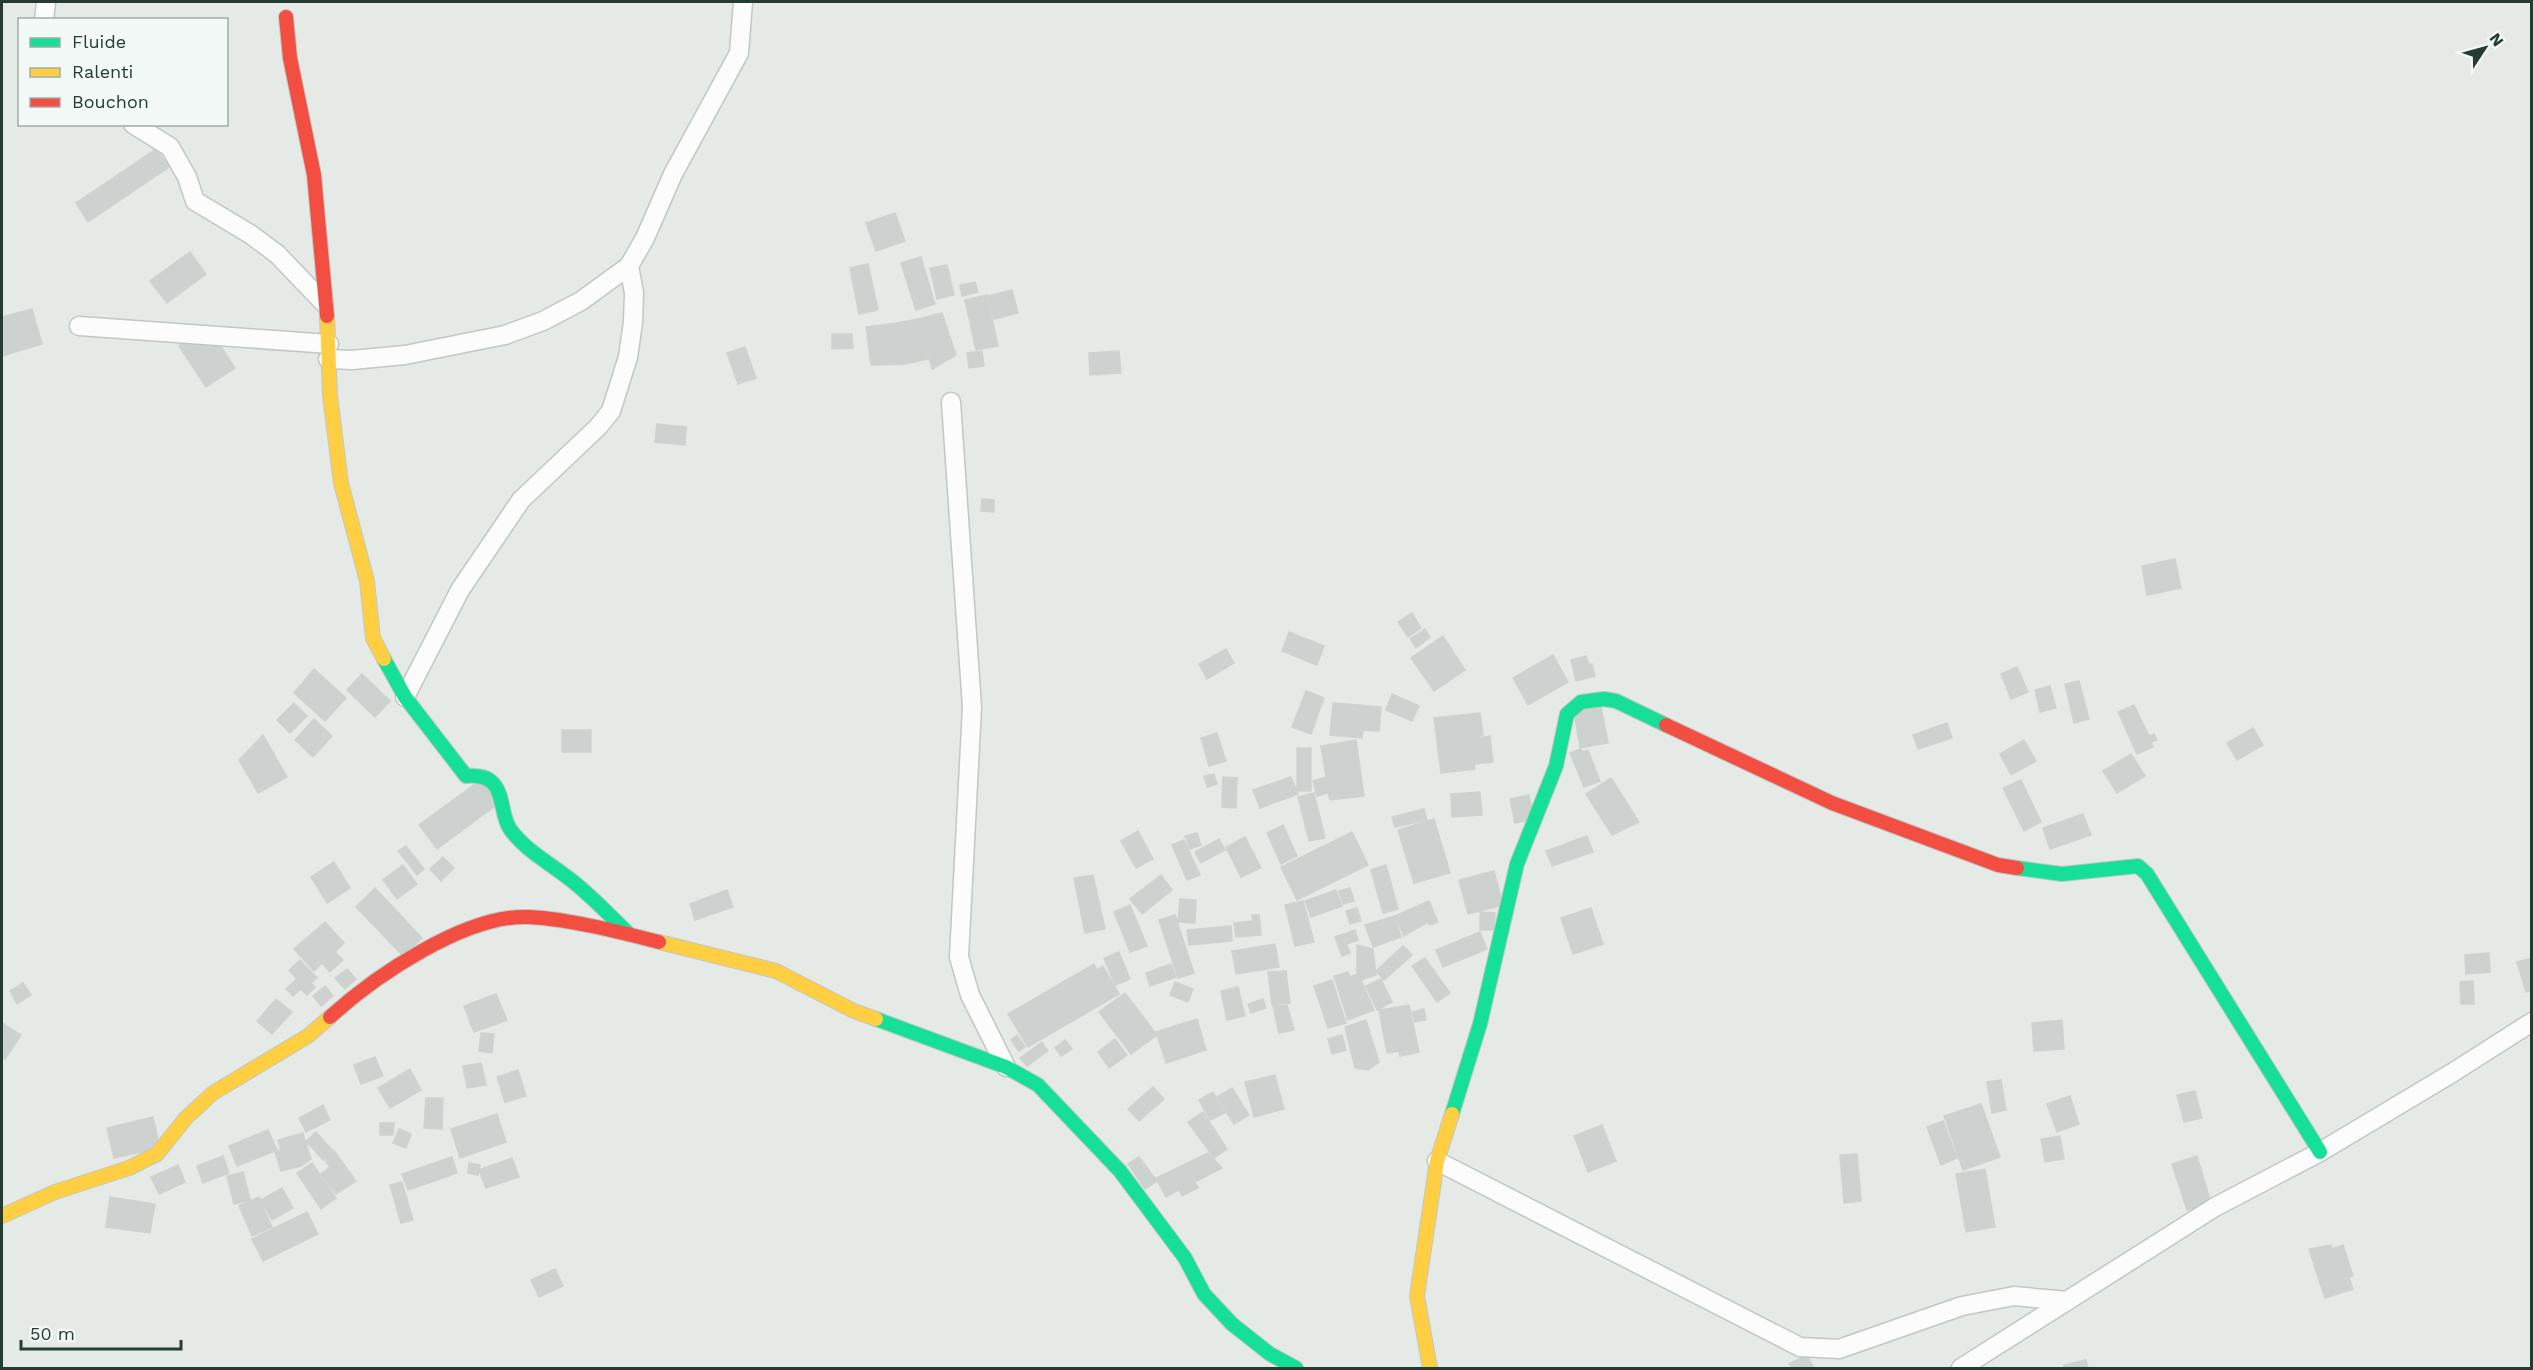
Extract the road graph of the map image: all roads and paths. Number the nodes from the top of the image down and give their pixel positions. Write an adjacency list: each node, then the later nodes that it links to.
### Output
1 (46, 2): 4 (street)
2 (743, 2): 6 (street)
3 (286, 16): 7 (street)
4 (44, 18)
5 (137, 126): 7 (street)
6 (629, 266): 9 (street); 11 (street)
7 (324, 303): 9 (street)
8 (79, 326): 9 (street)
9 (329, 351): 11 (street)
10 (951, 402): 14 (street)
11 (405, 697): 12 (street)
12 (629, 934): 14 (street); 17 (street)
13 (2532, 1022): 15 (street)
14 (1006, 1067): 20 (street)
15 (2320, 1152): 16 (street); 18 (street)
16 (1437, 1161): 18 (street); 21 (street)
17 (2, 1216)
18 (2067, 1301): 19 (street)
19 (1985, 1361): 22 (street)
20 (1296, 1368)
21 (1430, 1368)
22 (1961, 1368)

